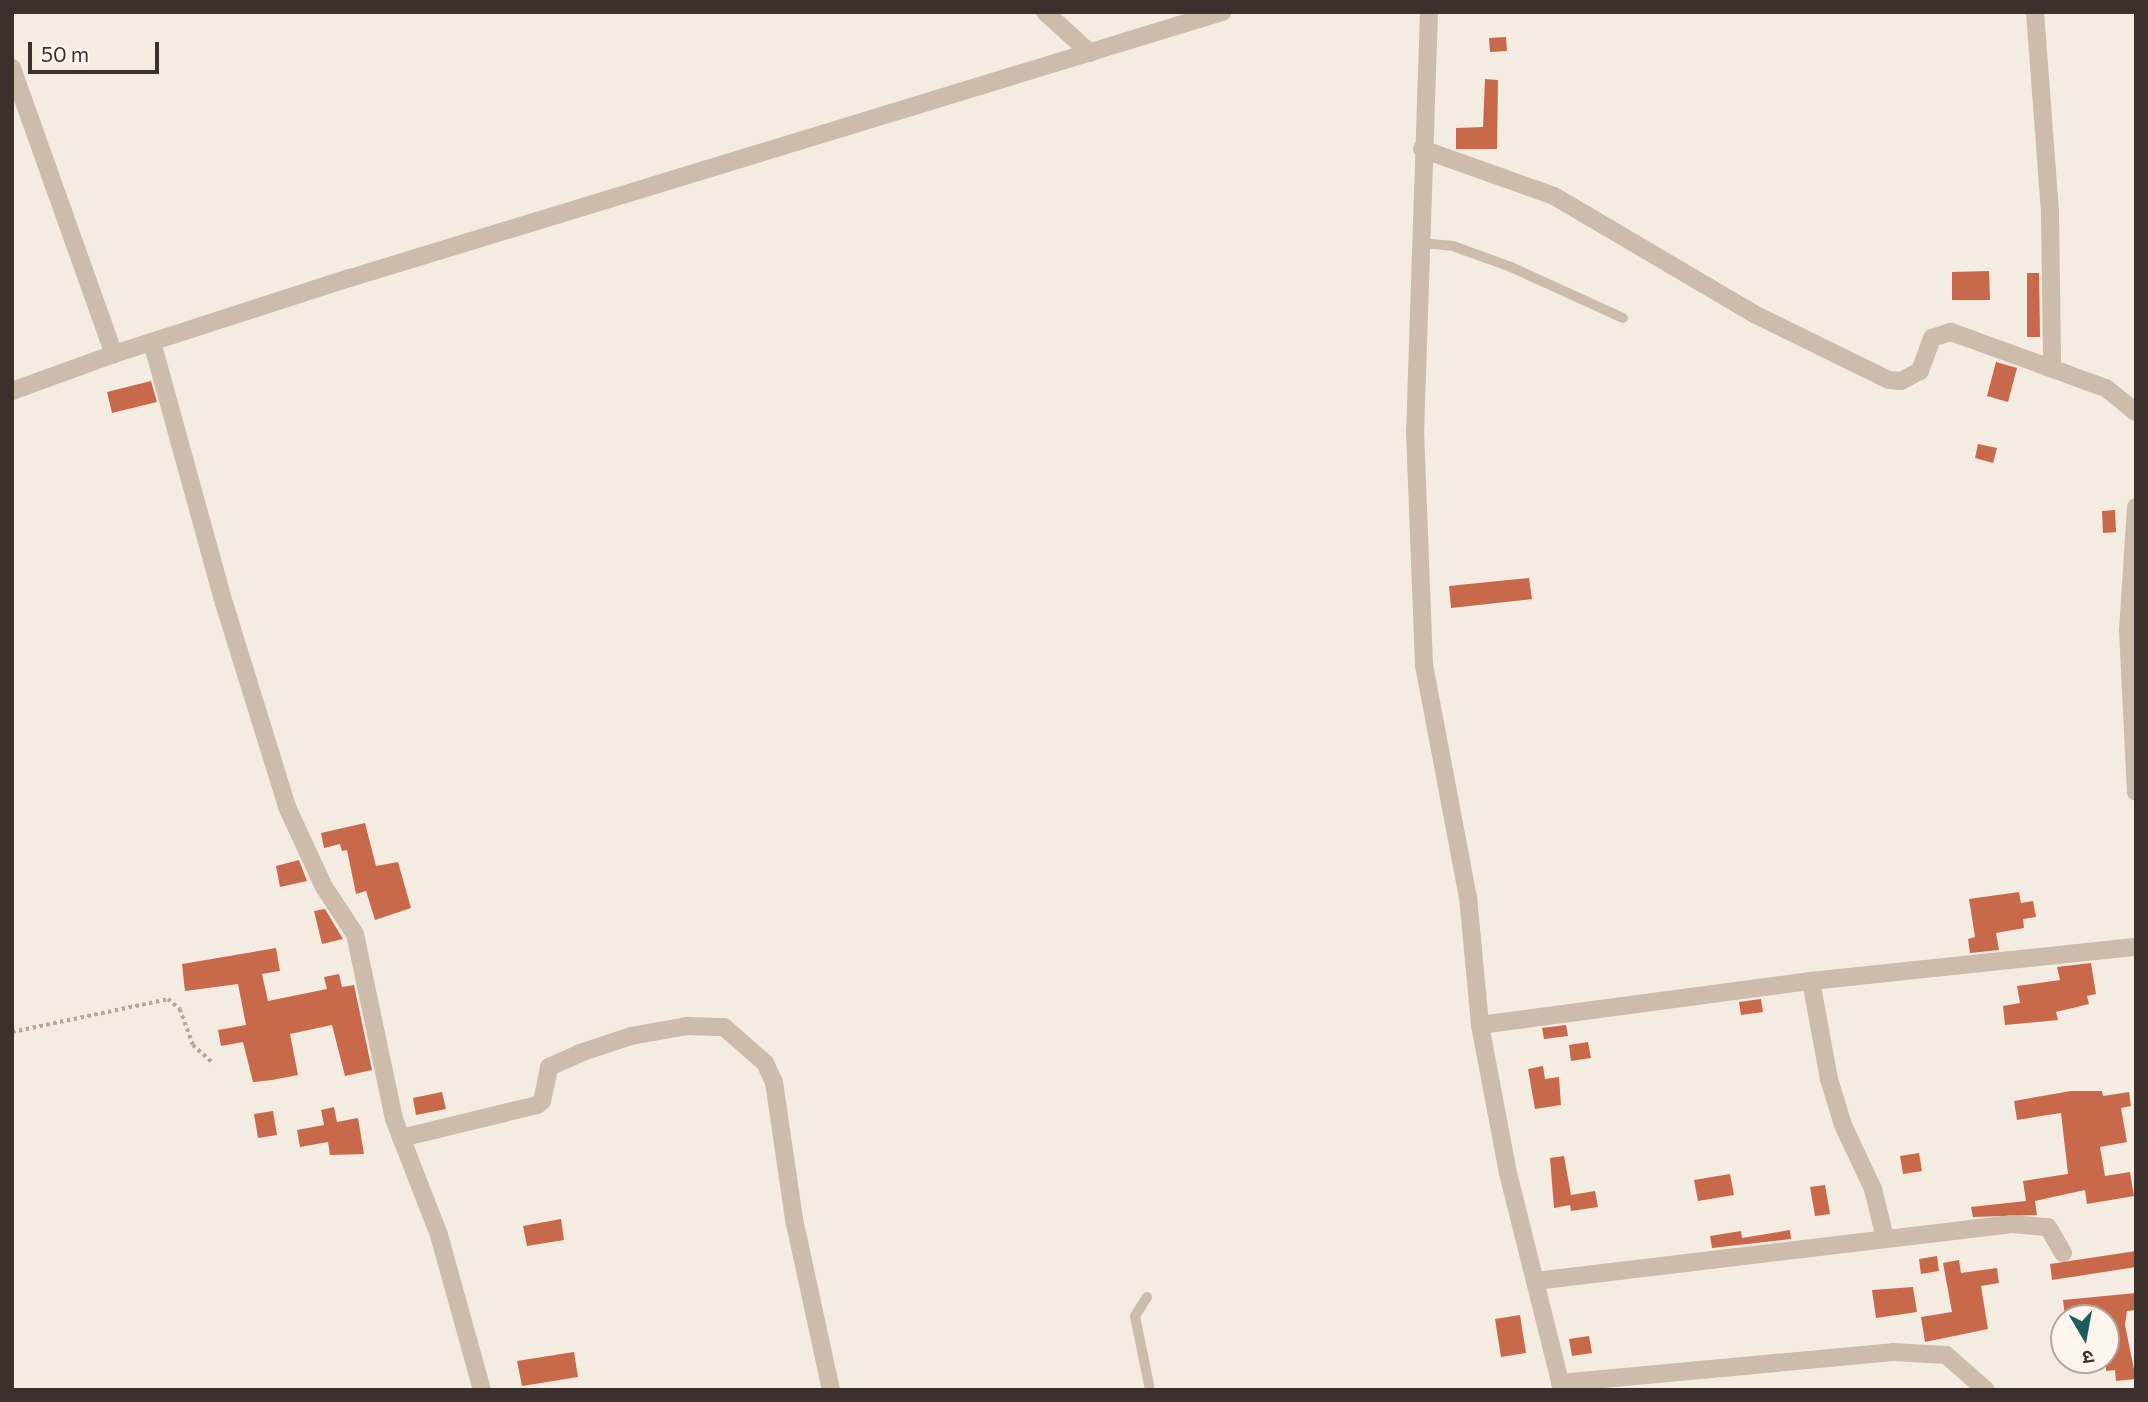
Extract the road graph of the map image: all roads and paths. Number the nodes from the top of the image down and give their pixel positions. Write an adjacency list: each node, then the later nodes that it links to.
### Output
1 (1045, 12): 5 (street)
2 (1222, 12): 5 (street)
3 (1429, 12): 7 (street)
4 (2035, 12): 12 (street)
5 (1090, 53): 10 (street)
6 (12, 68): 11 (street)
7 (1422, 149): 8 (street); 12 (street)
8 (1420, 243): 9 (lane); 19 (street)
9 (1623, 318)
10 (152, 342): 11 (street); 22 (street)
11 (114, 354): 13 (street)
12 (2052, 365): 14 (street)
13 (12, 391)
14 (2136, 412)
15 (2136, 507): 16 (street)
16 (2136, 792)
17 (2136, 947): 18 (street)
18 (1811, 981): 19 (street); 23 (street)
19 (1480, 1026): 25 (street)
20 (12, 1032): 21 (path)
21 (214, 1063)
22 (401, 1138): 28 (street); 29 (street)
23 (1885, 1238): 24 (street); 25 (street)
24 (2063, 1253)
25 (1535, 1281): 27 (street)
26 (1147, 1297): 30 (lane)
27 (1561, 1386): 31 (street)
28 (482, 1390)
29 (831, 1390)
30 (1150, 1390)
31 (1986, 1390)

